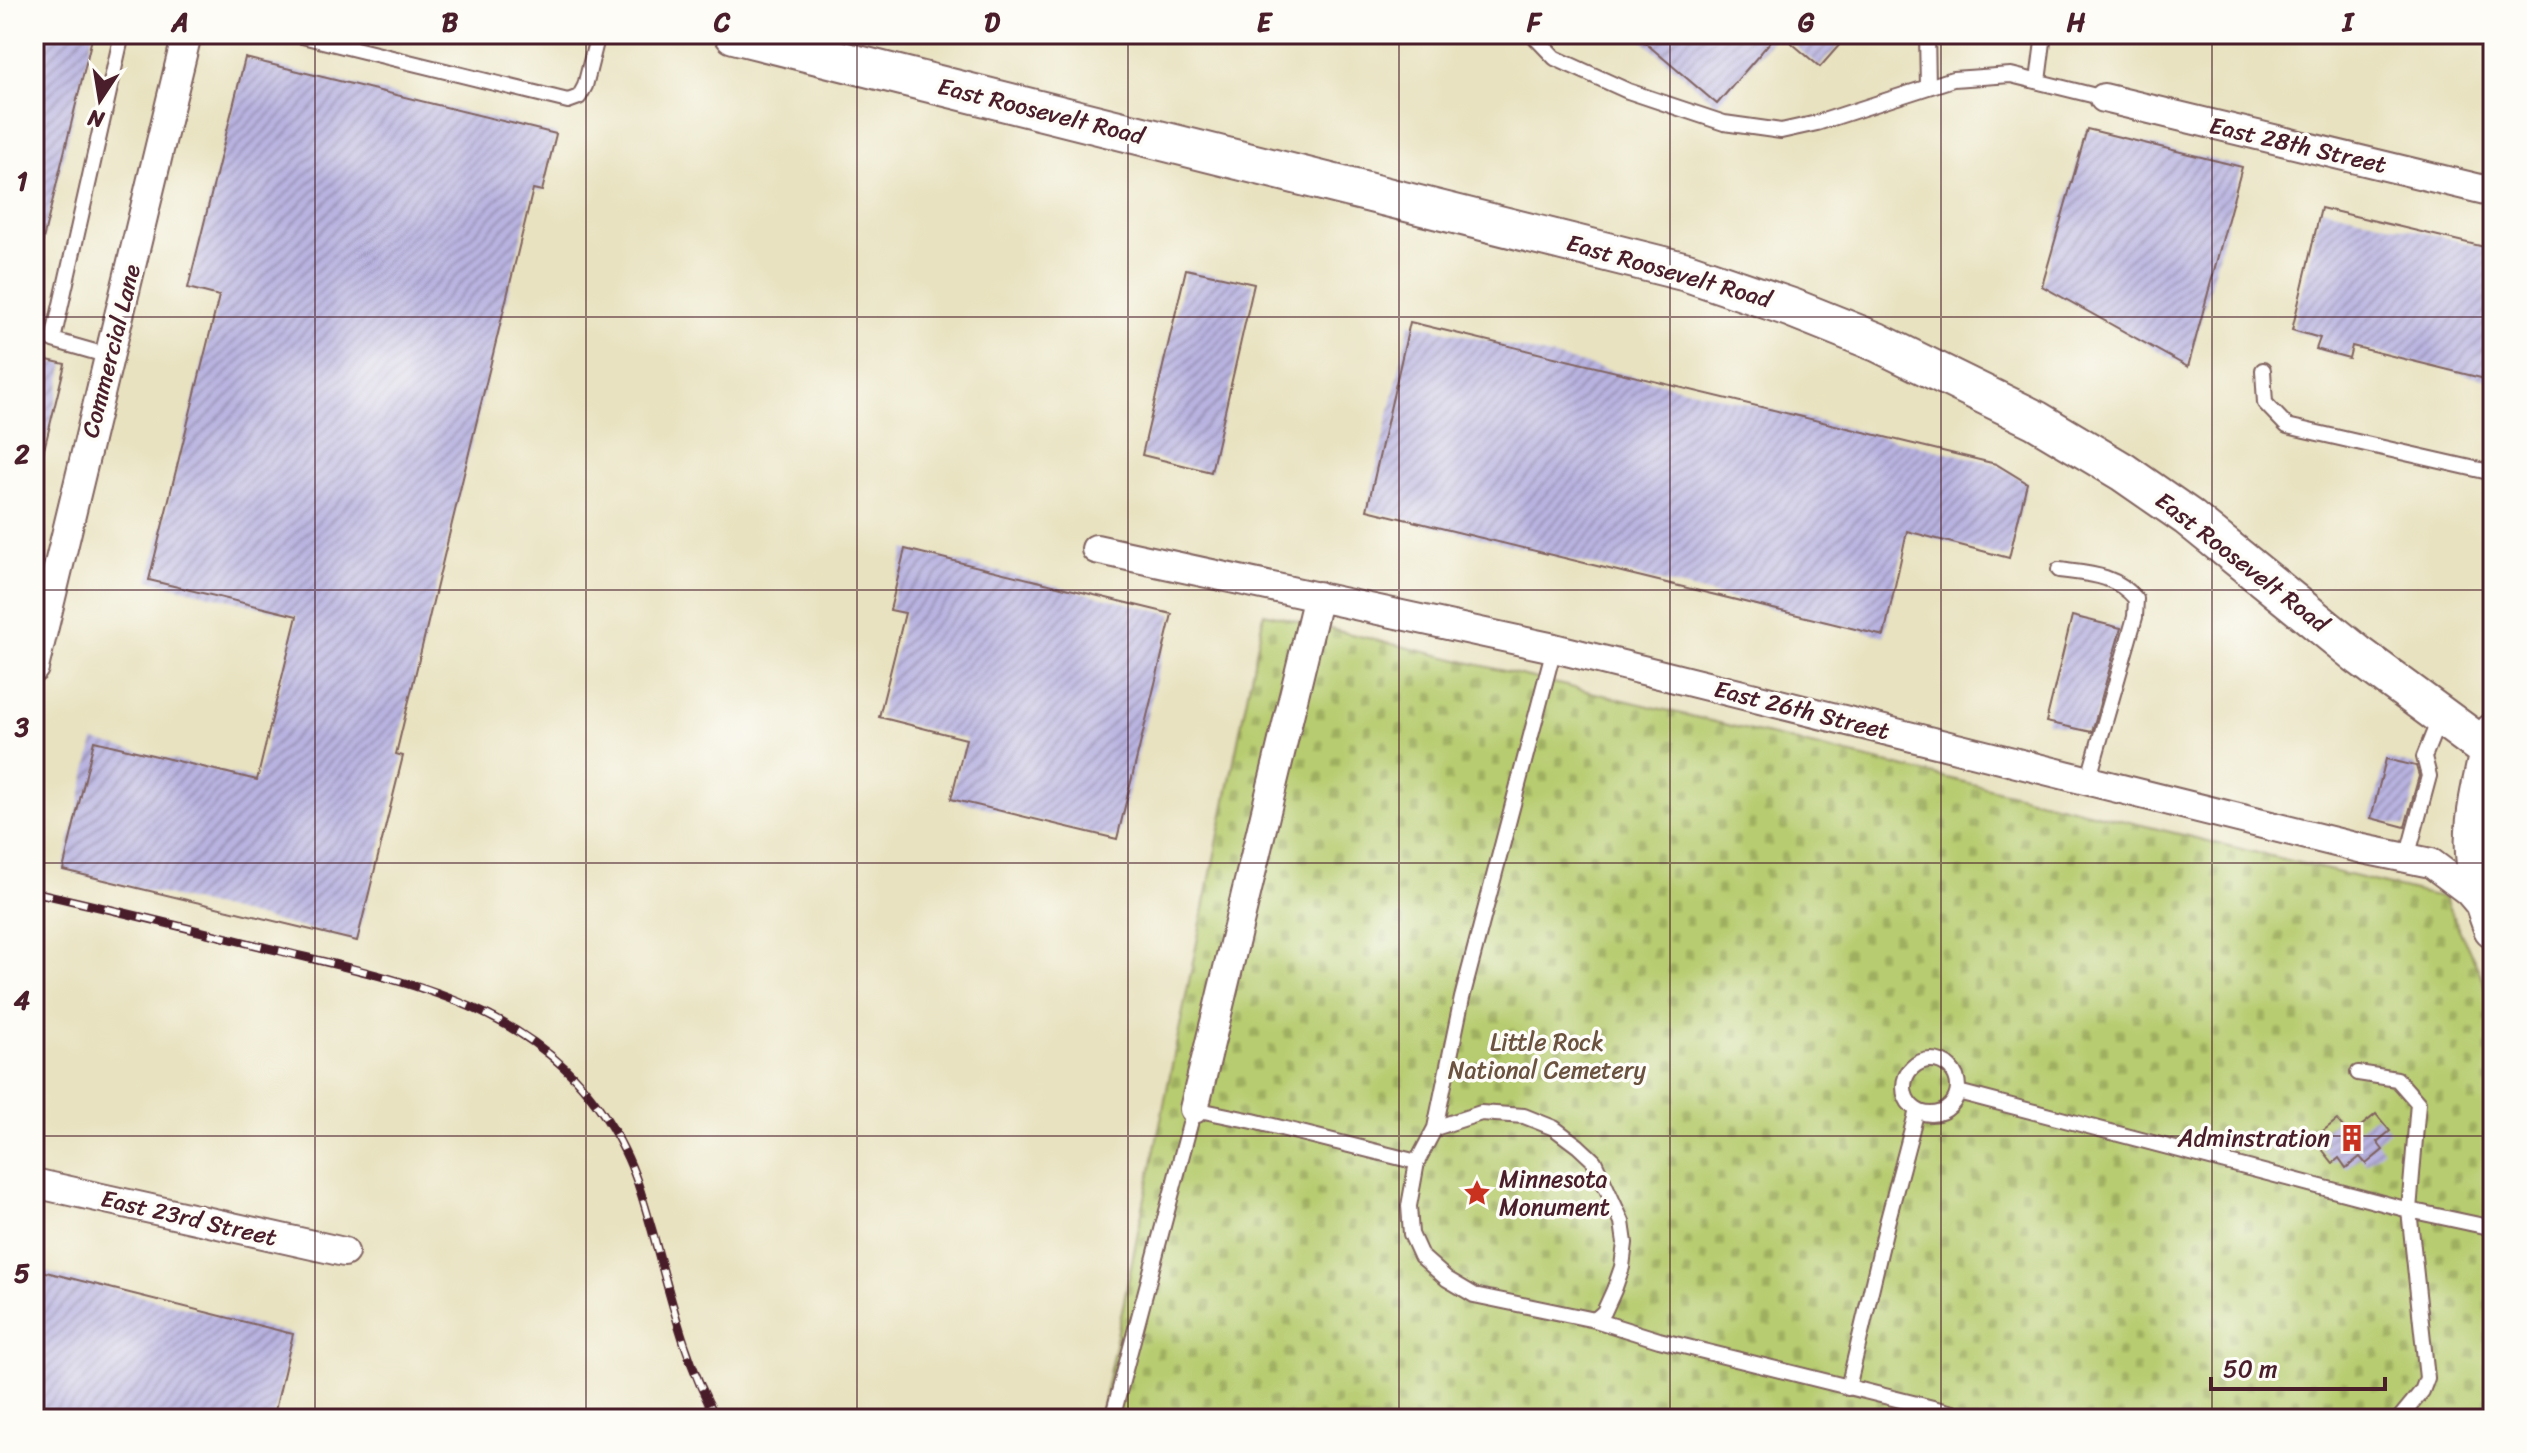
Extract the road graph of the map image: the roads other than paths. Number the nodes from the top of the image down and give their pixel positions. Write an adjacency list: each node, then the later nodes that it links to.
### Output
1 (122, 34): 13 (lane)
2 (187, 34): 13 (street, Commercial Lane)
3 (294, 34): 4 (lane)
4 (598, 34)
5 (734, 34): 21 (main road, East Roosevelt Road)
6 (1532, 34): 10 (lane)
7 (1927, 34): 10 (lane)
8 (2044, 34): 9 (lane)
9 (2038, 81): 10 (lane); 11 (lane)
10 (1928, 87)
11 (2104, 98): 12 (street, East 28th Street)
12 (2493, 192)
13 (109, 356): 20 (street, Commercial Lane)
14 (2263, 370): 15 (lane)
15 (2493, 473)
16 (1096, 549): 18 (street, East 26th Street)
17 (2059, 570): 23 (lane)
18 (1318, 596): 19 (street, East 26th Street); 28 (street)
19 (1554, 648): 23 (street, East 26th Street); 30 (lane)
20 (34, 668)
21 (2441, 715): 22 (main road, East Roosevelt Road); 24 (lane)
22 (2492, 746): 25 (main road)
23 (2088, 781): 24 (street, East 26th Street)
24 (2407, 858): 25 (street, East 26th Street)
25 (2490, 921)
26 (2358, 1073): 33 (lane)
27 (1958, 1092): 29 (lane); 29 (lane); 33 (lane)
28 (1194, 1109): 31 (lane); 38 (lane)
29 (1917, 1110): 37 (lane)
30 (1435, 1128): 31 (lane); 36 (lane)
31 (1417, 1162): 36 (lane)
32 (34, 1183): 35 (street, East 23rd Street)
33 (2409, 1210): 34 (lane); 40 (lane)
34 (2493, 1228)
35 (344, 1252)
36 (1595, 1320): 37 (lane)
37 (1848, 1388): 39 (lane)
38 (1112, 1419)
39 (1977, 1419)
40 (2399, 1419)

